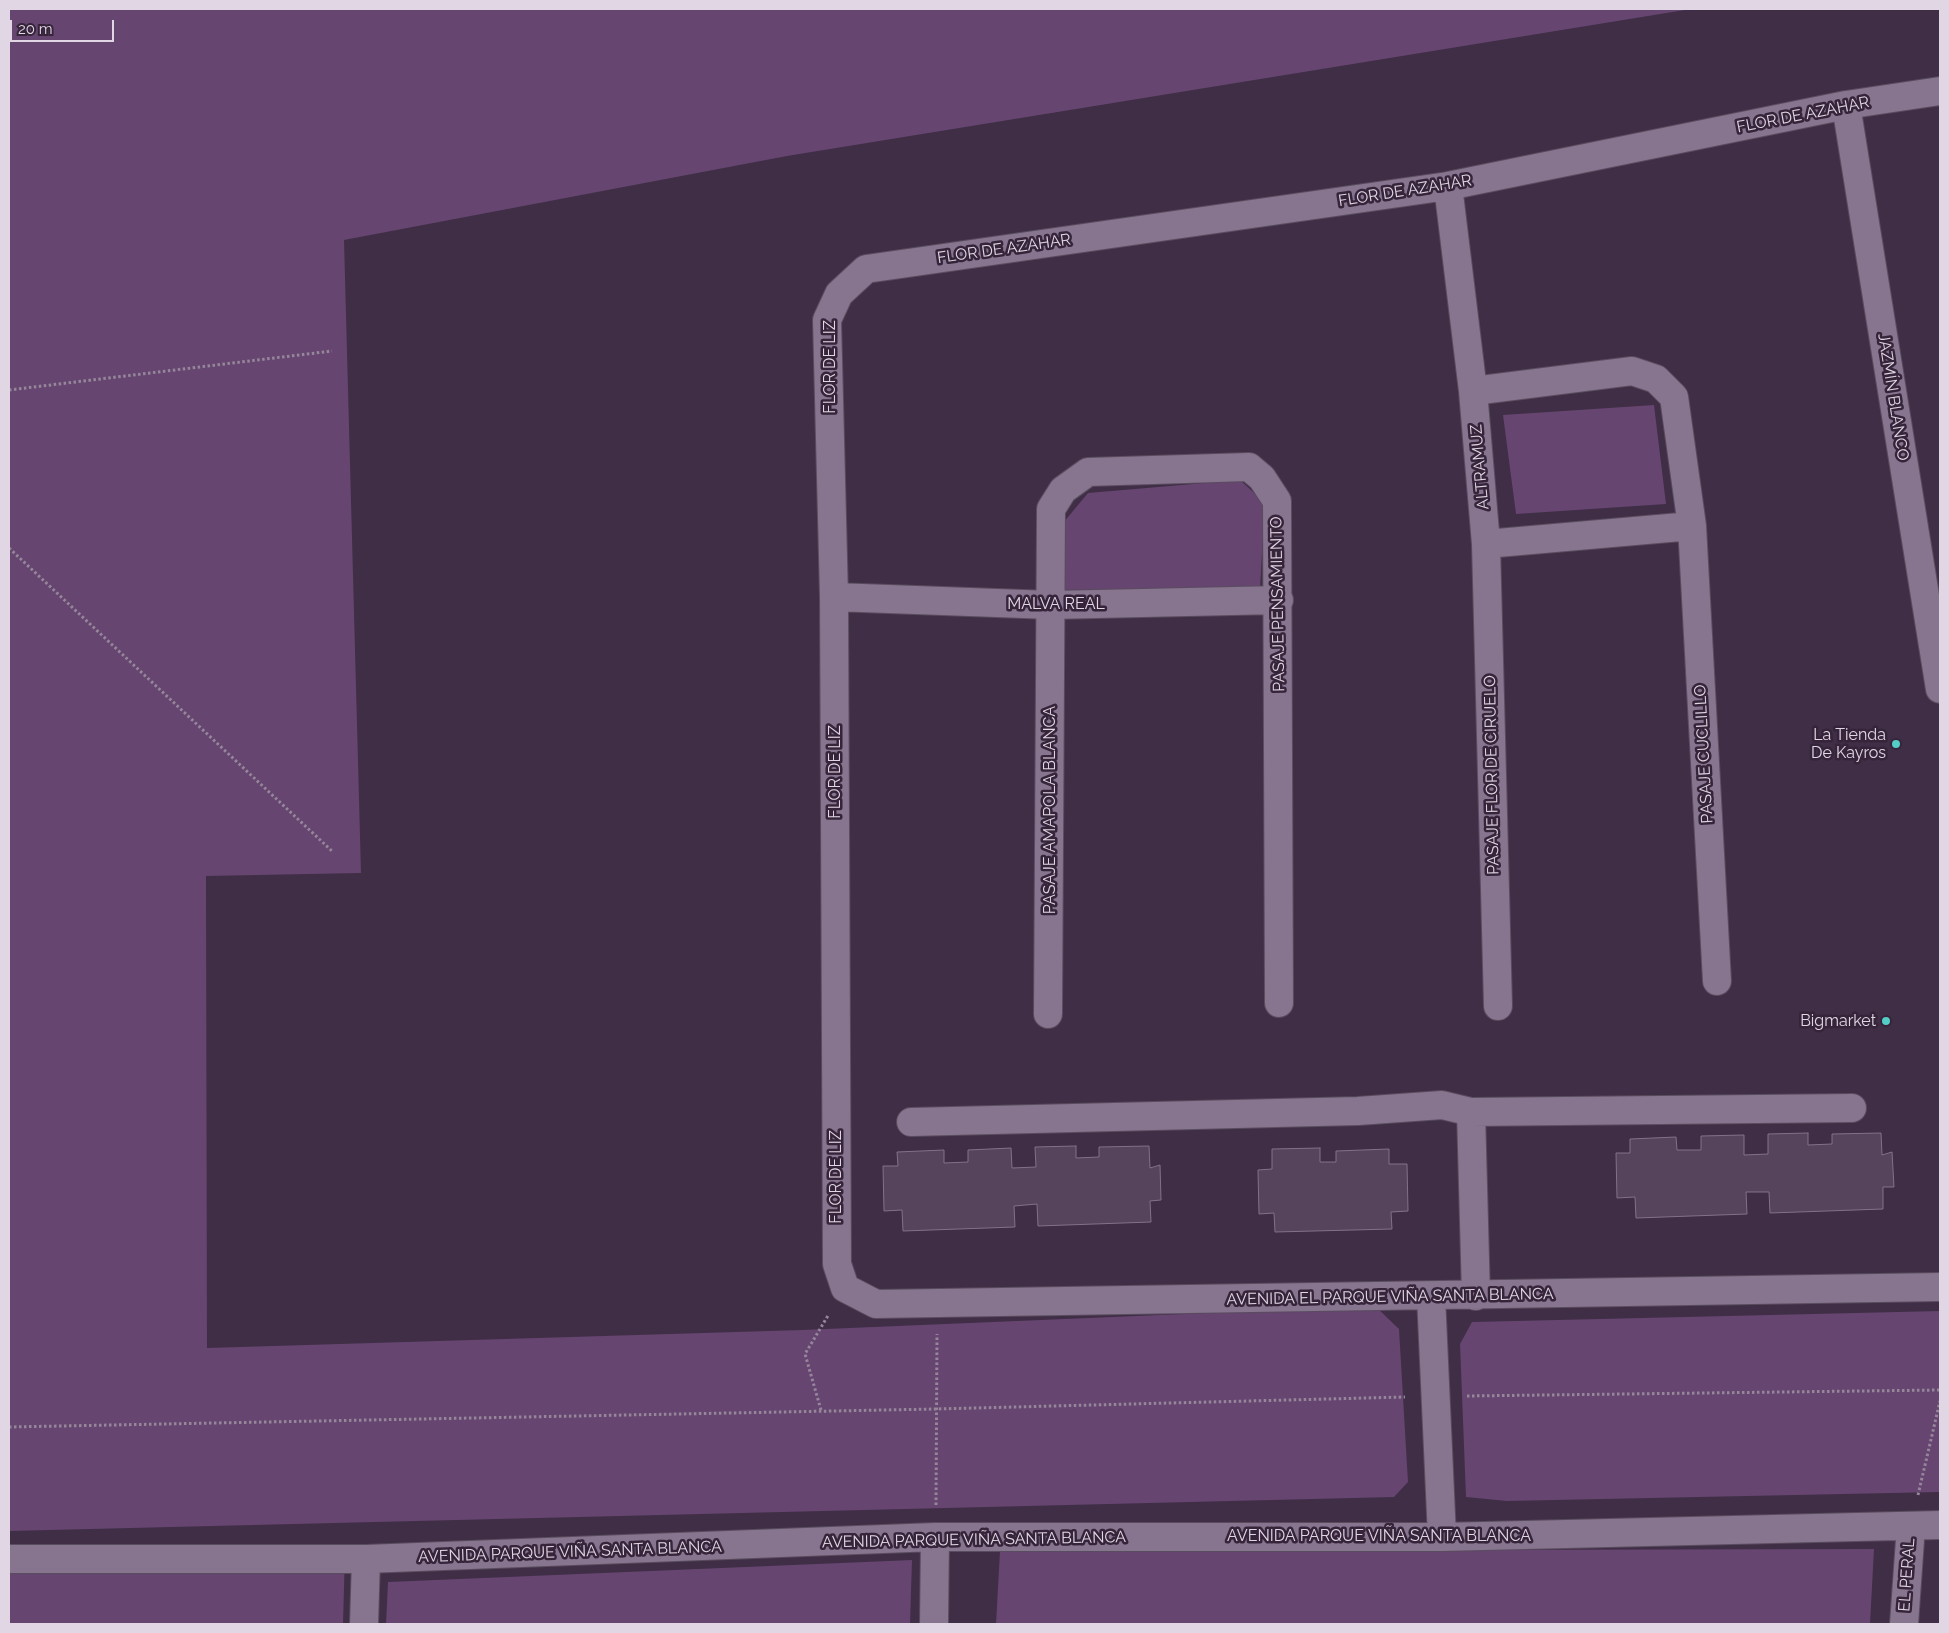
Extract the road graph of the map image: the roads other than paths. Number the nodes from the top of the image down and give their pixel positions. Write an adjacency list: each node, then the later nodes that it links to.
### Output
1 (1940, 91): 2 (street, FLOR DE AZAHAR)
2 (1846, 105): 3 (street, FLOR DE AZAHAR); 11 (street, JAZMÍN BLANCO)
3 (1448, 186): 4 (street, FLOR DE AZAHAR); 5 (street, ALTRAMUZ)
4 (866, 268): 8 (street, FLOR DE LIZ)
5 (1473, 391): 6 (street, PASAJE CUCLILLO); 7 (street, ALTRAMUZ)
6 (1692, 526): 7 (street); 12 (street, PASAJE CUCLILLO)
7 (1486, 544): 14 (street, PASAJE FLOR DE CIRUELO)
8 (834, 597): 10 (street, MALVA REAL); 20 (street, FLOR DE LIZ)
9 (1278, 600): 10 (street, MALVA REAL); 10 (street, PASAJE PENSAMIENTO); 13 (street, PASAJE PENSAMIENTO)
10 (1051, 605): 15 (street, PASAJE AMAPOLA BLANCA)
11 (1940, 689)
12 (1716, 981)
13 (1279, 1002)
14 (1498, 1006)
15 (1048, 1014)
16 (1852, 1108): 17 (street)
17 (1471, 1112): 18 (street); 22 (street)
18 (910, 1122)
19 (1940, 1287): 22 (street, AVENIDA EL PARQUE VIÑA SANTA BLANCA)
20 (845, 1288): 21 (street, AVENIDA EL PARQUE VIÑA SANTA BLANCA)
21 (1431, 1296): 22 (street, AVENIDA EL PARQUE VIÑA SANTA BLANCA); 25 (street)
22 (1476, 1296)
23 (1940, 1525): 24 (street, AVENIDA PARQUE VIÑA SANTA BLANCA)
24 (1911, 1526): 25 (street, AVENIDA PARQUE VIÑA SANTA BLANCA); 31 (street, EL PERAL)
25 (1442, 1537): 26 (street, AVENIDA PARQUE VIÑA SANTA BLANCA)
26 (935, 1538): 28 (street, AVENIDA PARQUE VIÑA SANTA BLANCA); 30 (street)
27 (9, 1559): 28 (street, AVENIDA PARQUE VIÑA SANTA BLANCA)
28 (366, 1559): 29 (street)
29 (364, 1624)
30 (934, 1624)
31 (1904, 1624)

